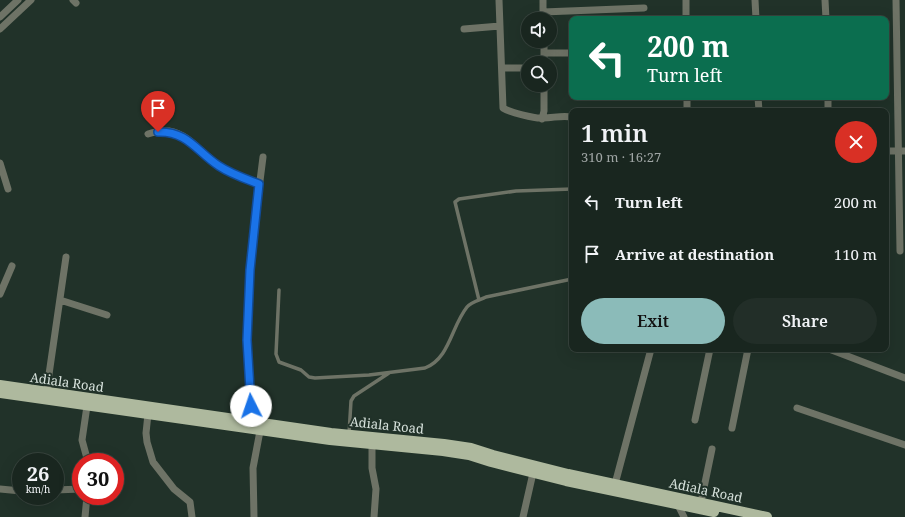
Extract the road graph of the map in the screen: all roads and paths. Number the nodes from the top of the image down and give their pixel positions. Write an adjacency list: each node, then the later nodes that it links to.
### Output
1 (18, 0): 11 (street)
2 (31, 0): 17 (street)
3 (499, 0): 16 (street)
4 (543, 0): 10 (street)
5 (686, 0): 13 (street)
6 (755, 0): 14 (street)
7 (825, 0): 15 (street)
8 (896, 0): 29 (street)
9 (644, 8): 12 (street)
10 (543, 12)
11 (1, 13)
12 (557, 15)
13 (686, 16)
14 (756, 16)
15 (826, 16)
16 (500, 26): 18 (street); 22 (street)
17 (0, 29)
18 (464, 29)
19 (544, 48): 21 (street)
20 (569, 52): 21 (street)
21 (544, 53)
22 (502, 68): 23 (street); 26 (street)
23 (521, 68)
24 (544, 92): 26 (street)
25 (569, 117): 26 (street)
26 (542, 119)
27 (148, 134): 32 (street)
28 (889, 151): 29 (street)
29 (901, 151): 35 (street)
30 (262, 157): 32 (street)
31 (1, 168): 33 (street)
32 (259, 184): 57 (street)
33 (8, 189)
34 (569, 189): 42 (lane)
35 (900, 252)
36 (66, 257): 41 (street)
37 (12, 266): 40 (street)
38 (569, 280): 42 (lane)
39 (279, 290): 48 (lane)
40 (0, 294)
41 (60, 300): 43 (street); 52 (street)
42 (479, 300): 48 (lane)
43 (107, 315)
44 (650, 352): 66 (street)
45 (709, 352): 56 (street)
46 (747, 352): 58 (street)
47 (837, 352): 49 (street)
48 (390, 373): 60 (lane)
49 (905, 378)
50 (0, 385): 52 (main road, Adiala Road)
51 (0, 393): 52 (main road, Adiala Road)
52 (46, 396): 53 (main road, Adiala Road); 57 (main road, Adiala Road)
53 (87, 406): 55 (main road, Adiala Road); 64 (street)
54 (797, 408): 62 (street)
55 (148, 414): 57 (main road, Adiala Road); 73 (street)
56 (695, 420)
57 (248, 425): 59 (main road, Adiala Road); 60 (main road, Adiala Road)
58 (732, 428)
59 (260, 431): 61 (main road, Adiala Road); 74 (street)
60 (349, 434): 66 (main road, Adiala Road)
61 (372, 444): 65 (main road, Adiala Road); 75 (street)
62 (905, 445)
63 (712, 449): 69 (street)
64 (86, 453)
65 (532, 473): 71 (main road, Adiala Road); 76 (street)
66 (615, 484): 69 (main road, Adiala Road)
67 (0, 489): 68 (street)
68 (12, 490)
69 (701, 502): 79 (main road, Adiala Road)
70 (86, 505): 72 (street)
71 (678, 505): 77 (street); 78 (main road, Adiala Road)
72 (85, 517)
73 (192, 517)
74 (254, 517)
75 (374, 517)
76 (523, 517)
77 (684, 517)
78 (740, 517)
79 (767, 517)

